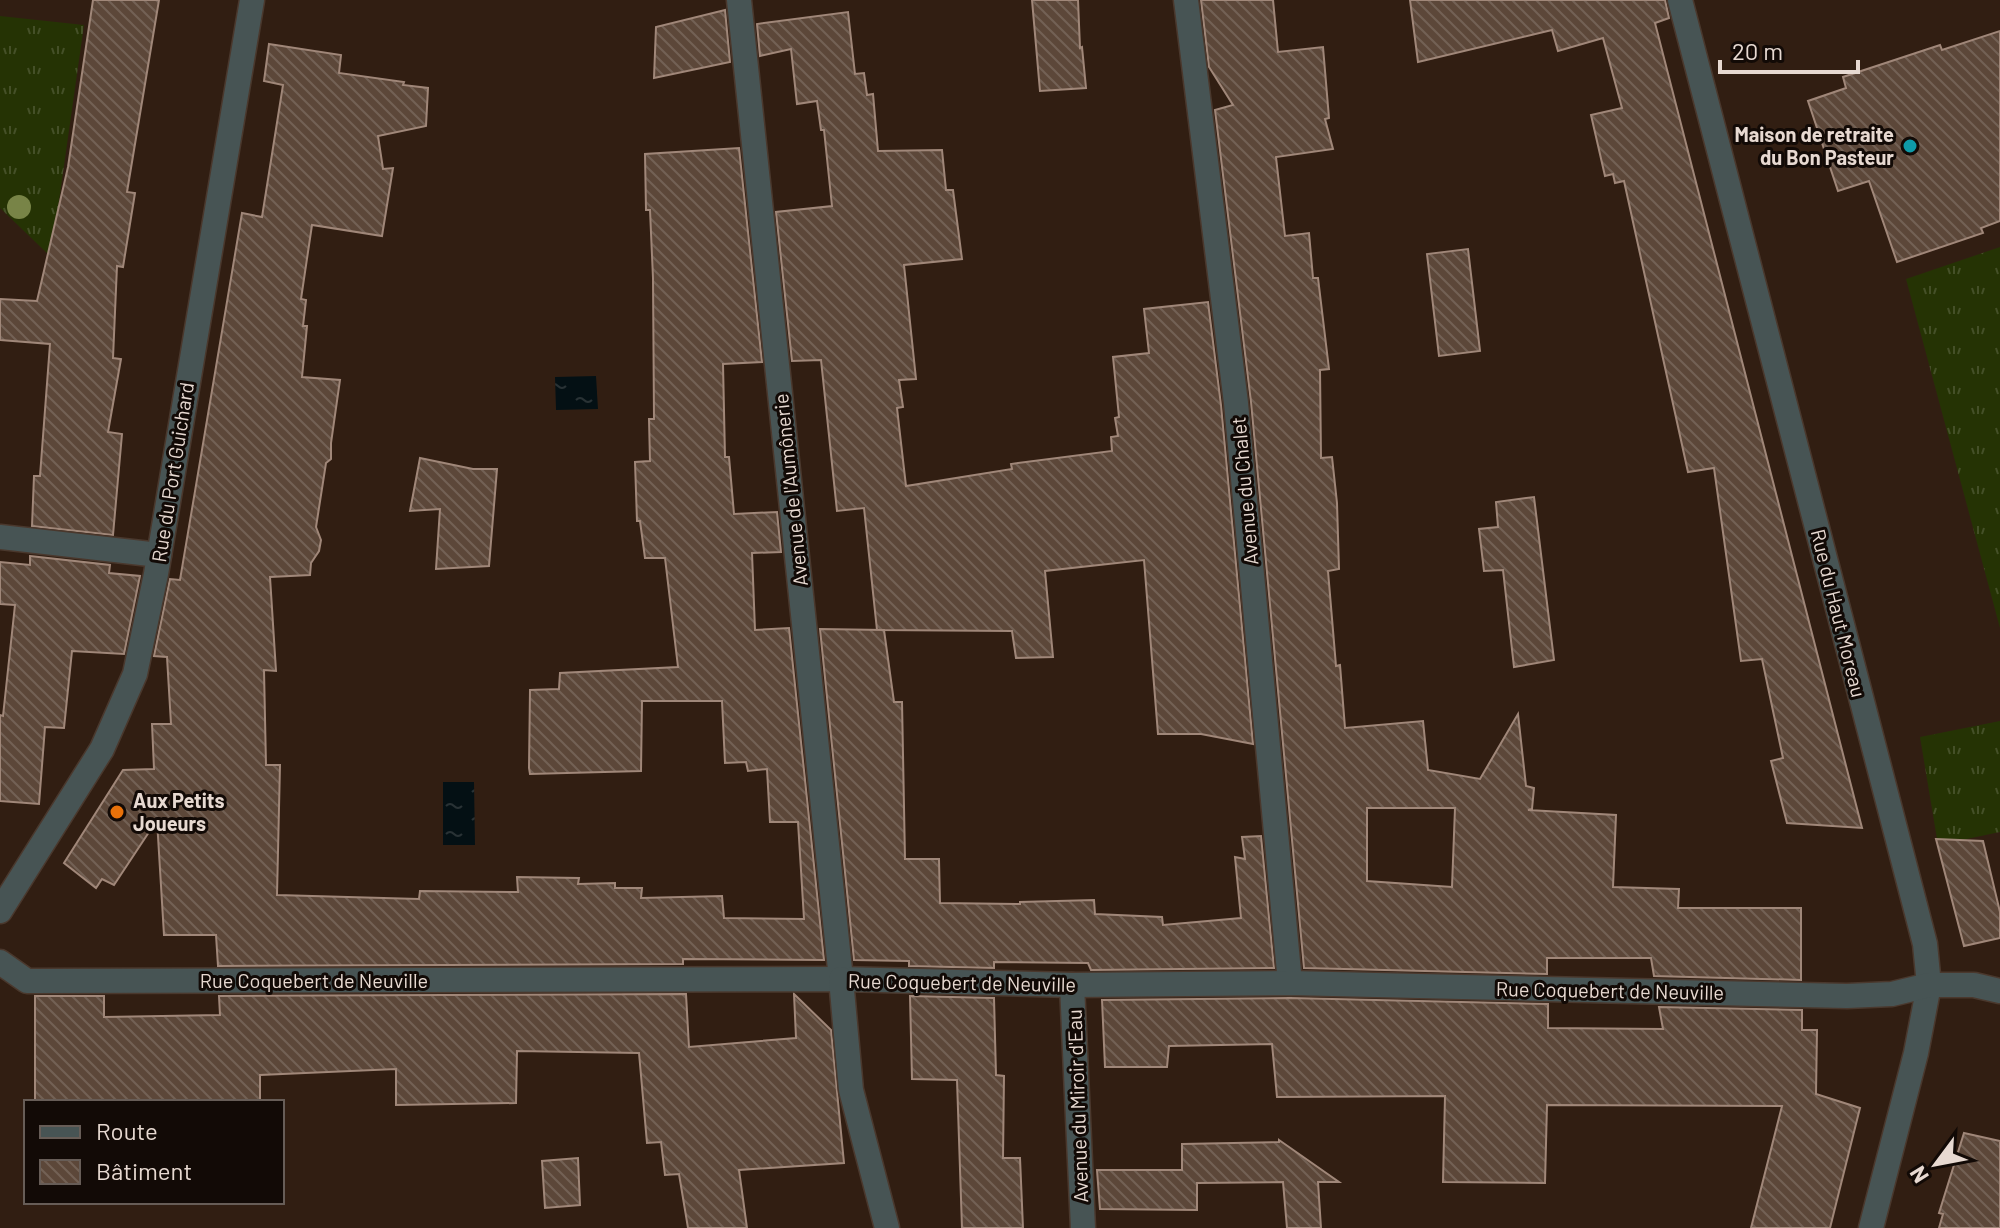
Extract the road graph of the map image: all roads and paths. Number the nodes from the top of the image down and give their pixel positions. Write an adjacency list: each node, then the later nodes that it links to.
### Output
1 (252, 0): 6 (street, Rue du Port Guichard)
2 (739, 0): 9 (street, Avenue de l'Aumônerie)
3 (1186, 0): 10 (street, Avenue du Chalet)
4 (1680, 0): 12 (street, Rue du Haut Moreau)
5 (0, 537): 6 (street)
6 (159, 555): 7 (street, Rue du Port Guichard)
7 (0, 911)
8 (0, 962): 9 (street, Rue Coquebert de Neuville)
9 (841, 979): 11 (street, Rue Coquebert de Neuville); 14 (street, Avenue de l'Aumônerie)
10 (1290, 983): 11 (street, Rue Coquebert de Neuville); 12 (street, Rue Coquebert de Neuville)
11 (1072, 985): 15 (street, Avenue du Miroir d'Eau)
12 (1929, 985): 13 (street, Rue Coquebert de Neuville); 16 (street, Rue du Haut Moreau)
13 (2000, 991)
14 (887, 1228)
15 (1083, 1228)
16 (1871, 1228)

